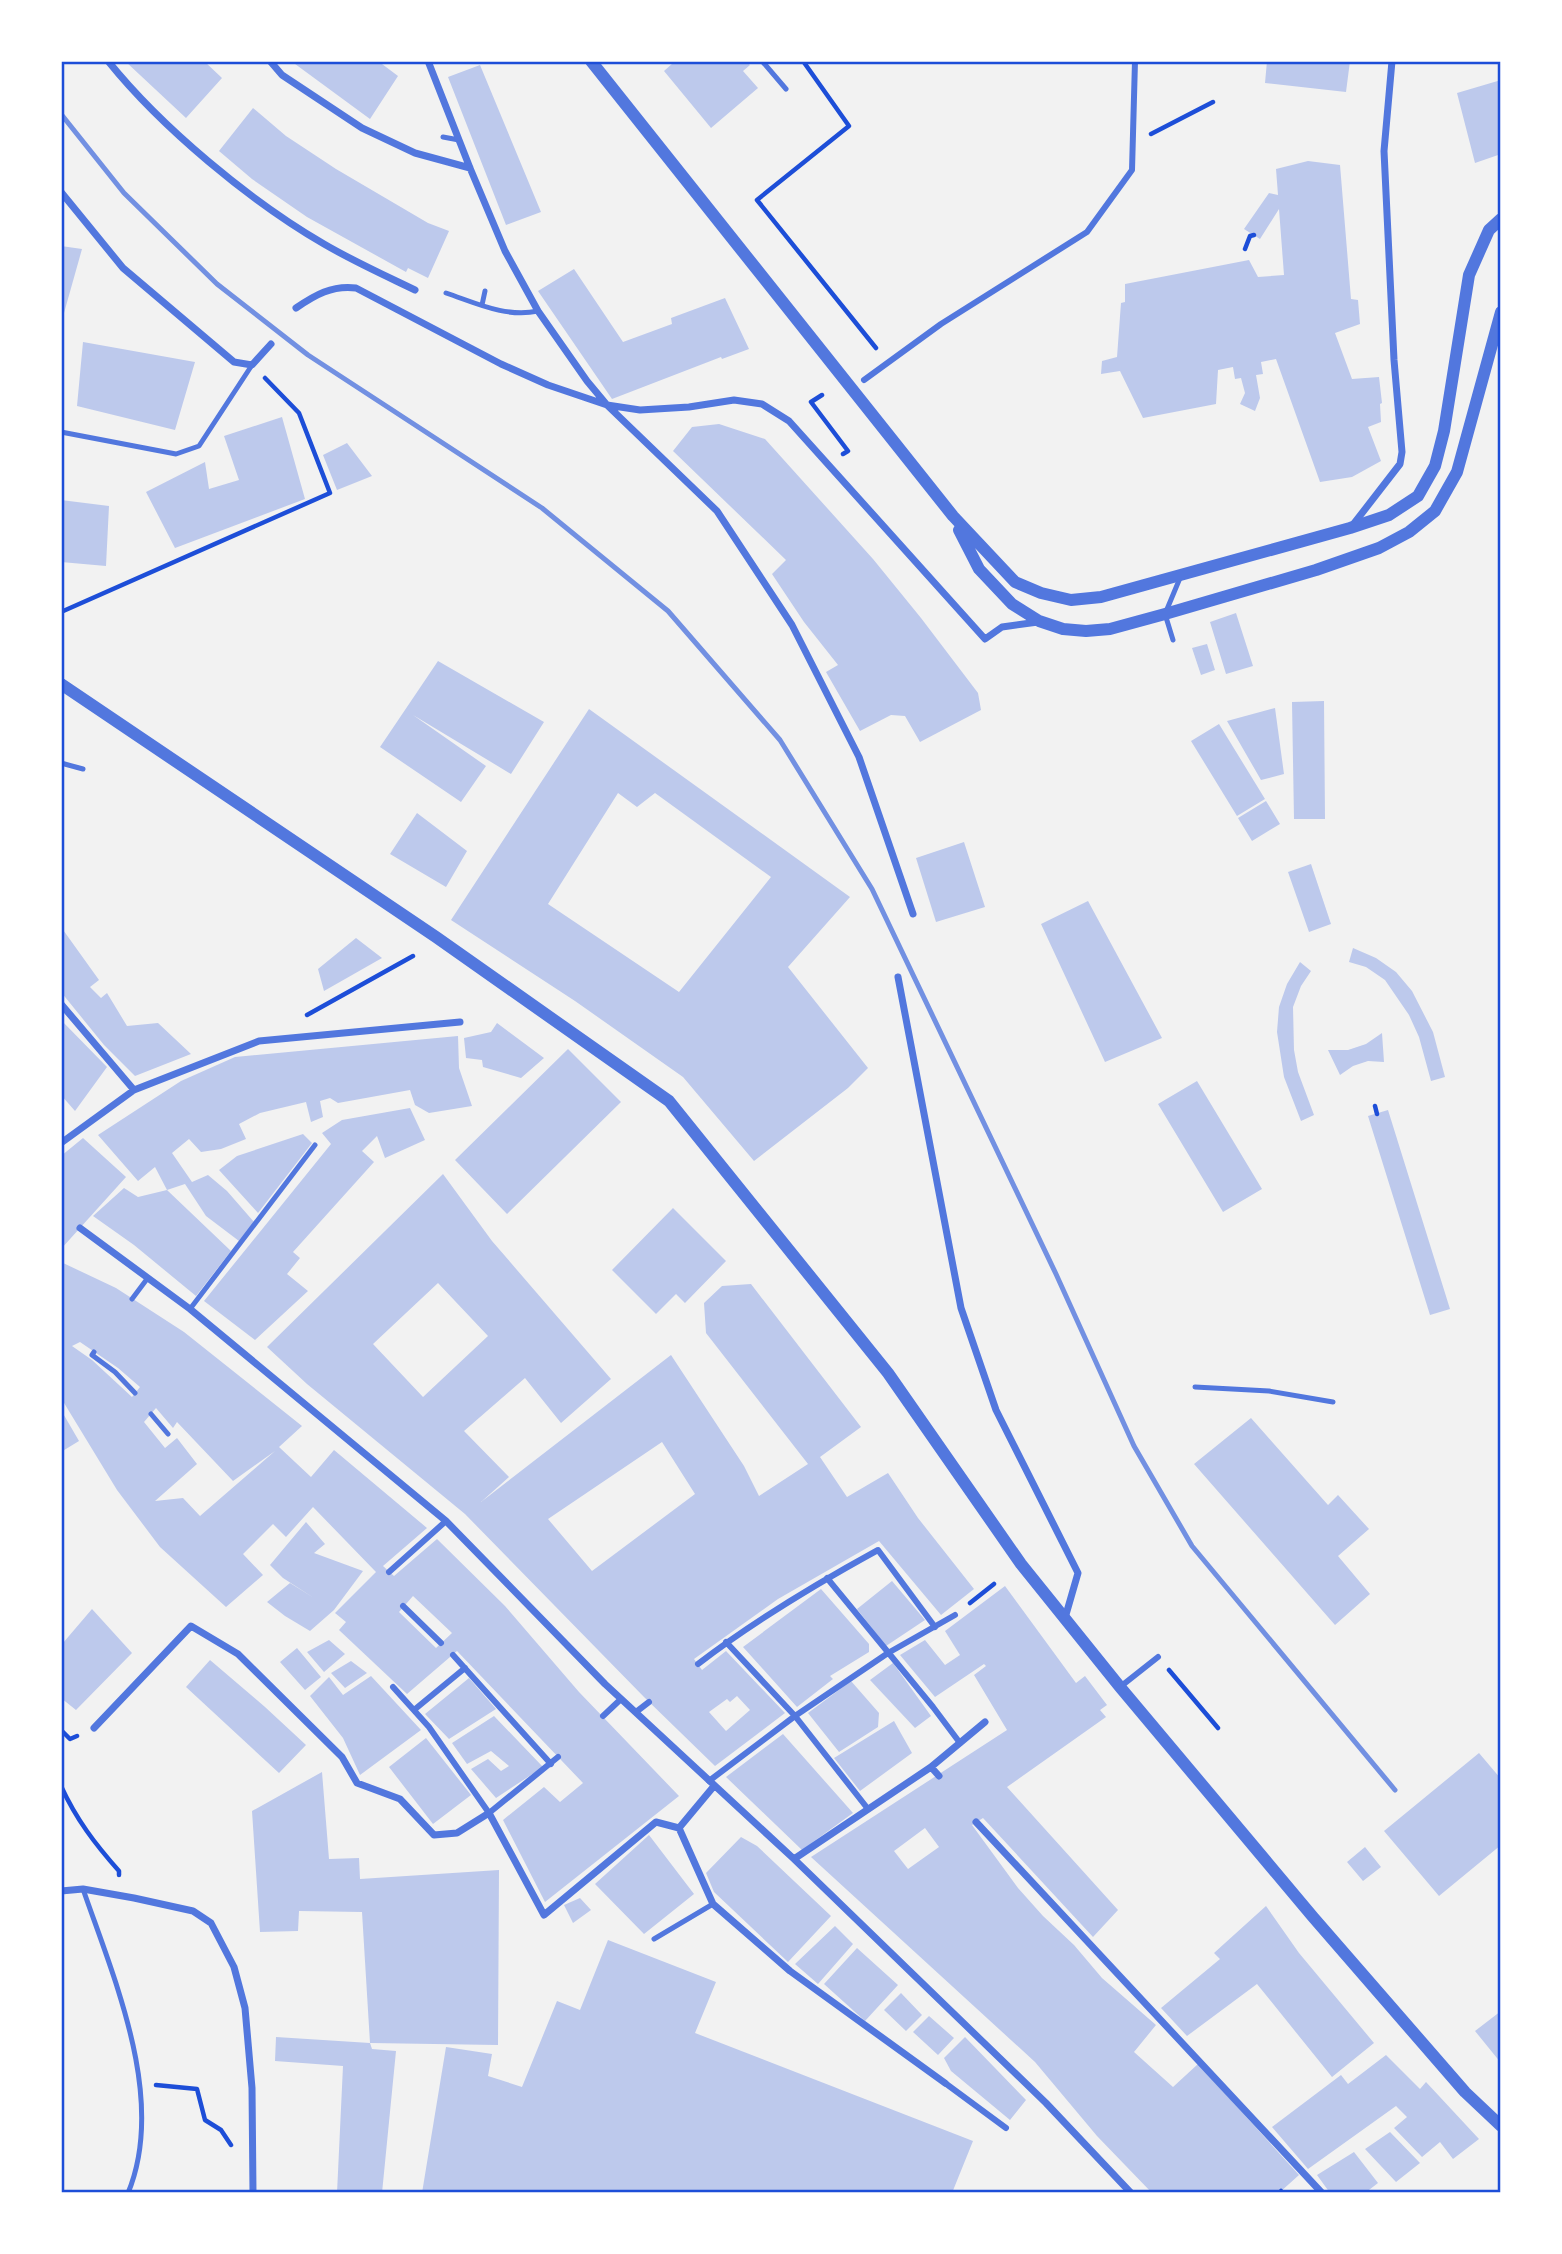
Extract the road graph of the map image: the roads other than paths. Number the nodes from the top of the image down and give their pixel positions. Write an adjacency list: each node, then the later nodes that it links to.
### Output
1 (108, 61): 14 (street)
2 (270, 61): 11 (street)
3 (428, 61): 10 (street)
4 (591, 61): 26 (street)
5 (762, 61): 8 (lane)
6 (1135, 61): 23 (street)
7 (1392, 61): 27 (street)
8 (786, 89)
9 (443, 137): 10 (lane)
10 (459, 140): 11 (street)
11 (470, 168): 19 (street)
12 (61, 192): 22 (street)
13 (1501, 219): 27 (street)
14 (415, 290)
15 (485, 291): 17 (lane)
16 (446, 293): 17 (lane)
17 (482, 305): 19 (lane)
18 (296, 308): 24 (street)
19 (538, 312): 24 (street)
20 (1501, 312): 29 (street)
21 (271, 344): 22 (street)
22 (252, 365): 25 (lane)
23 (864, 380)
24 (607, 405): 30 (street); 35 (street)
25 (61, 432)
26 (953, 516): 28 (street); 30 (street)
27 (1350, 528): 28 (street)
28 (1181, 575): 29 (lane)
29 (1165, 614): 30 (street); 31 (lane)
30 (1039, 621)
31 (1173, 640)
32 (61, 684): 57 (street)
33 (61, 762): 34 (lane)
34 (83, 769)
35 (913, 914)
36 (898, 978): 57 (street)
37 (61, 1004): 39 (street)
38 (460, 1022): 39 (street)
39 (134, 1090): 40 (street)
40 (61, 1143)
41 (315, 1145): 45 (lane)
42 (80, 1228): 43 (street)
43 (147, 1279): 44 (lane); 45 (street)
44 (132, 1299)
45 (190, 1309): 52 (street)
46 (94, 1352): 48 (lane)
47 (1195, 1387): 49 (lane)
48 (135, 1393)
49 (1333, 1402)
50 (151, 1414): 51 (lane)
51 (168, 1434)
52 (446, 1521): 53 (street); 68 (street)
53 (389, 1572)
54 (827, 1578): 58 (street); 59 (street); 61 (street)
55 (403, 1606): 60 (street)
56 (955, 1615): 58 (street)
57 (1065, 1618): 67 (street)
58 (935, 1627): 61 (street)
59 (726, 1642): 64 (street); 73 (street)
60 (441, 1643)
61 (888, 1653): 73 (street); 76 (street)
62 (453, 1655): 65 (street)
63 (1158, 1657): 67 (street)
64 (698, 1664)
65 (465, 1668): 70 (street); 78 (street)
66 (393, 1687): 70 (street)
67 (1120, 1688): 92 (street)
68 (621, 1699): 71 (street); 72 (street)
69 (649, 1702): 71 (street)
70 (414, 1710): 83 (street)
71 (636, 1712): 81 (street)
72 (603, 1716)
73 (795, 1716): 81 (street); 82 (street)
74 (985, 1722): 76 (street)
75 (94, 1728): 83 (street)
76 (960, 1743): 79 (street)
77 (558, 1757): 78 (street)
78 (551, 1764): 83 (street)
79 (931, 1767): 80 (street); 82 (street)
80 (939, 1776)
81 (711, 1783): 85 (street); 86 (street)
82 (868, 1809): 86 (street)
83 (489, 1813): 85 (street)
84 (976, 1822): 97 (street)
85 (679, 1828): 89 (street)
86 (794, 1859): 94 (street)
87 (83, 1889): 88 (street); 95 (lane); 96 (street)
88 (61, 1891)
89 (713, 1904): 90 (lane); 91 (street)
90 (654, 1939)
91 (945, 2083): 93 (street)
92 (1501, 2126)
93 (1006, 2128)
94 (1126, 2191)
95 (128, 2193)
96 (253, 2193)
97 (1322, 2193)

